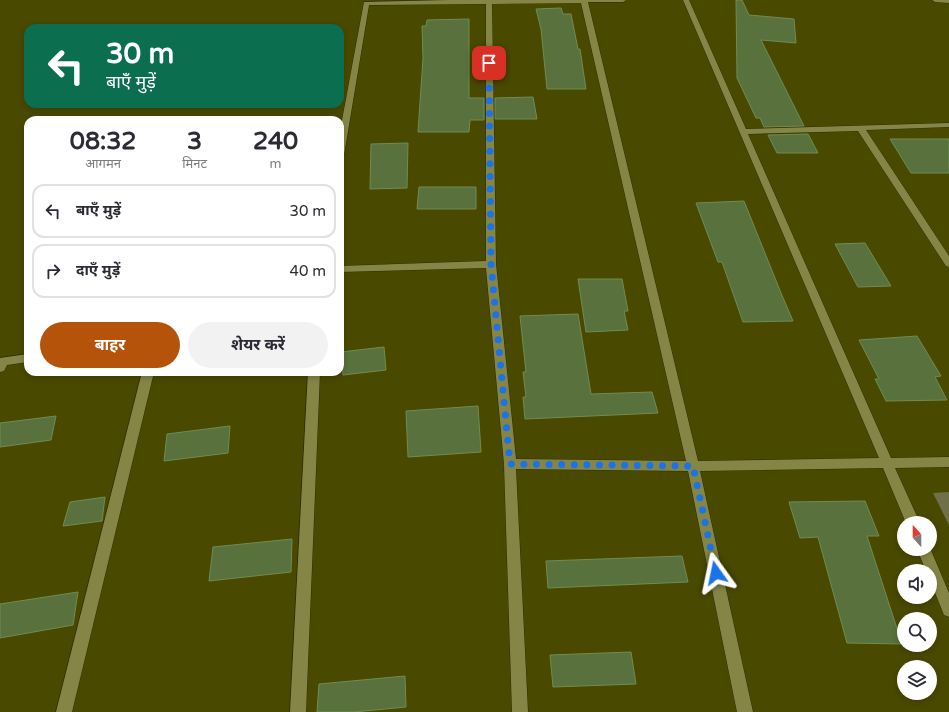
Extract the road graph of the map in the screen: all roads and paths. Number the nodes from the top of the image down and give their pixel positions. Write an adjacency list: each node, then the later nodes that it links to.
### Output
1 (584, 0): 2 (street); 5 (street); 21 (street)
2 (623, 0)
3 (686, 0): 10 (street)
4 (935, 0): 6 (street)
5 (488, 1): 9 (street); 11 (street)
6 (949, 1)
7 (949, 125): 8 (street)
8 (860, 128): 10 (street); 12 (street)
9 (344, 132)
10 (744, 132): 19 (street)
11 (491, 264): 13 (street); 20 (street)
12 (949, 264)
13 (344, 269)
14 (24, 358): 15 (street)
15 (0, 368)
16 (147, 376): 25 (street)
17 (314, 376): 26 (street)
18 (949, 462): 19 (street)
19 (888, 463): 21 (street); 22 (street)
20 (510, 464): 21 (street); 27 (street)
21 (693, 466): 28 (street)
22 (910, 516)
23 (927, 556): 24 (street)
24 (949, 610)
25 (64, 712)
26 (298, 712)
27 (520, 712)
28 (745, 712)

